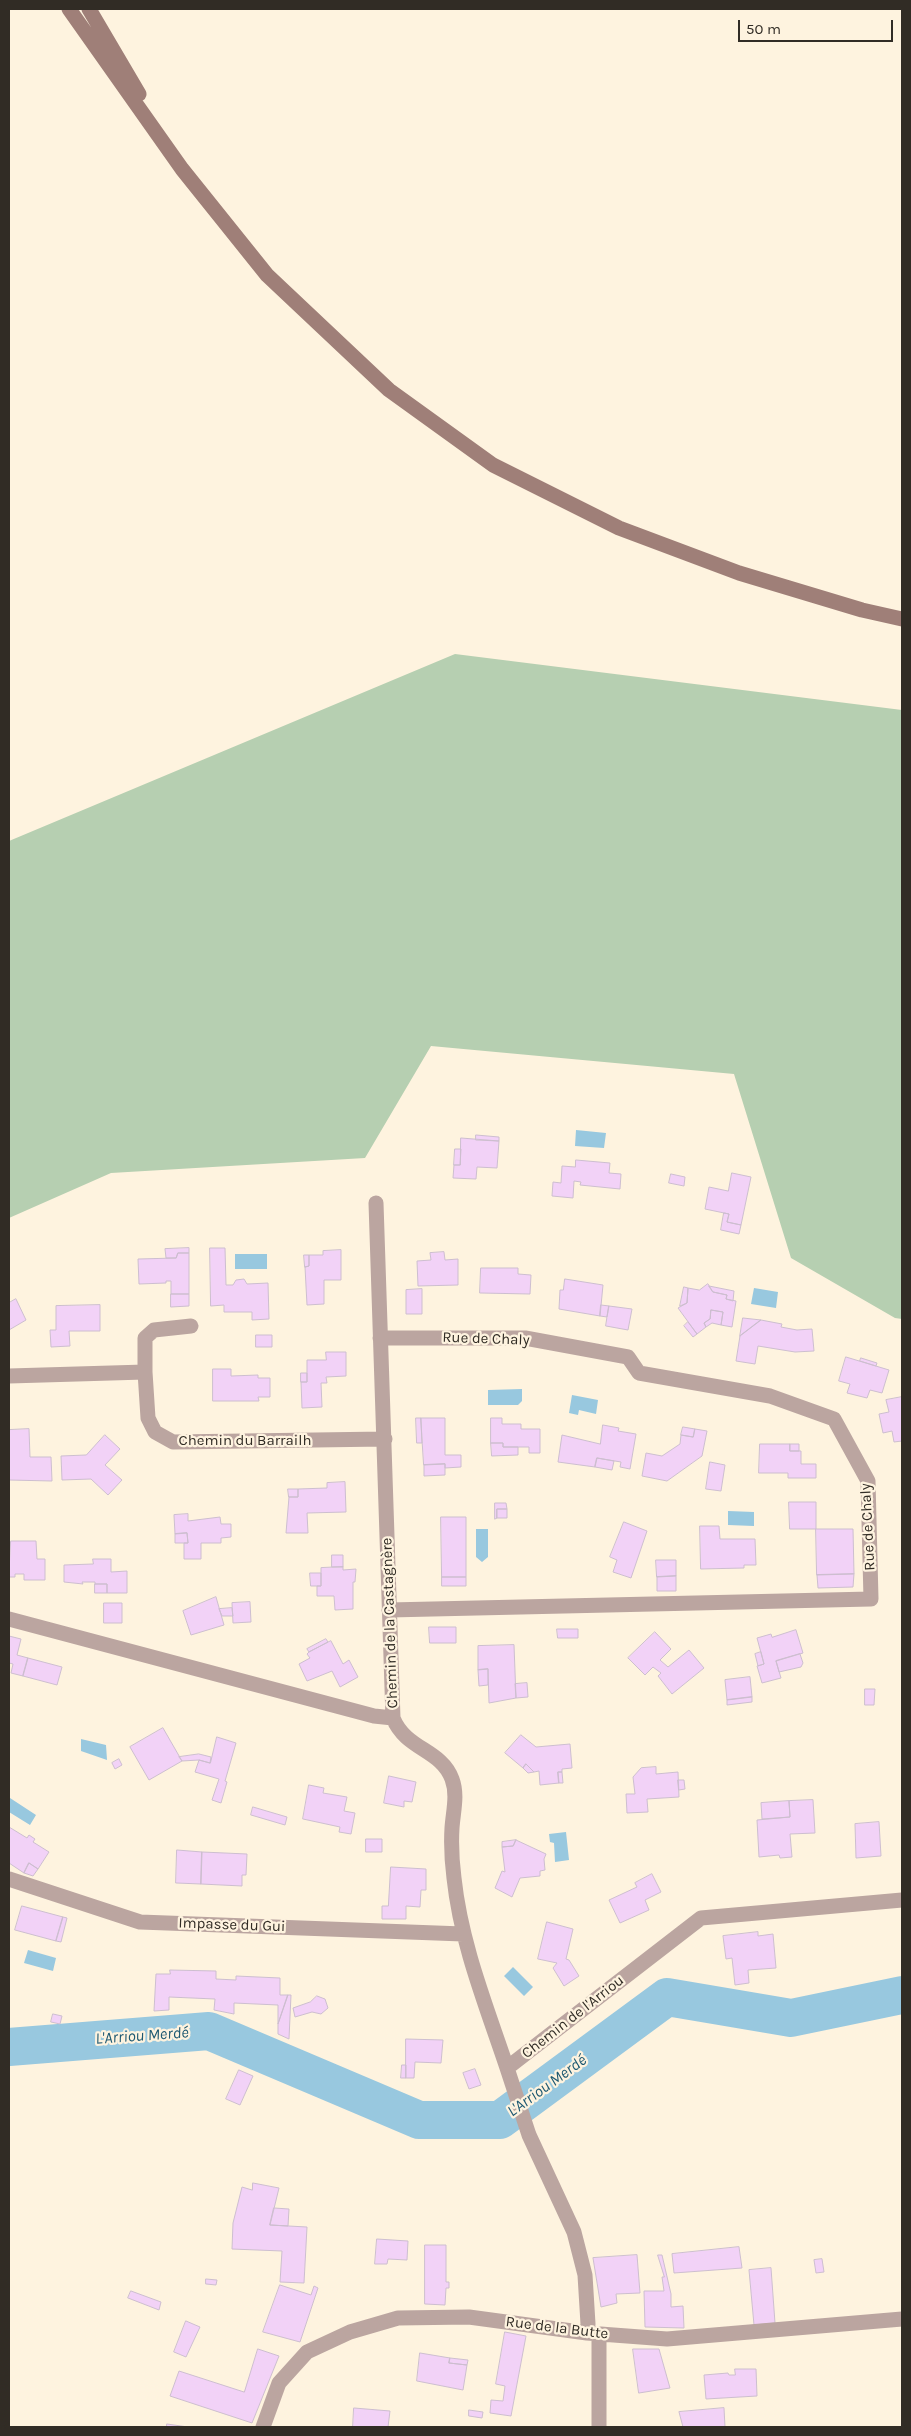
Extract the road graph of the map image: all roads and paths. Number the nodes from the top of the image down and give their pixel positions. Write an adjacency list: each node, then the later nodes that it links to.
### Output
1 (69, 9): 3 (main road)
2 (89, 9): 3 (main road)
3 (182, 169): 4 (main road)
4 (862, 610): 5 (main road); 6 (main road)
5 (902, 613)
6 (902, 619)
7 (376, 1204): 9 (street, Chemin de la Castagnère)
8 (191, 1326): 10 (street, Chemin du Barrailh)
9 (380, 1338): 12 (street, Chemin de la Castagnère); 13 (street, Rue de Chaly)
10 (145, 1372): 11 (street); 12 (street, Chemin du Barrailh)
11 (9, 1376)
12 (385, 1439): 13 (street, Chemin de la Castagnère)
13 (389, 1610): 15 (street, Chemin de la Castagnère)
14 (9, 1619): 15 (street)
15 (393, 1718): 18 (street, Chemin de la Castagnère)
16 (9, 1880): 18 (street, Impasse du Gui)
17 (902, 1900): 19 (street, Chemin de l'Arriou)
18 (462, 1934): 19 (street, Chemin de la Castagnère)
19 (509, 2072): 21 (street)
20 (902, 2319): 21 (street, Rue de la Butte)
21 (593, 2334): 22 (street, Rue de la Butte); 23 (street)
22 (263, 2427)
23 (599, 2427)

